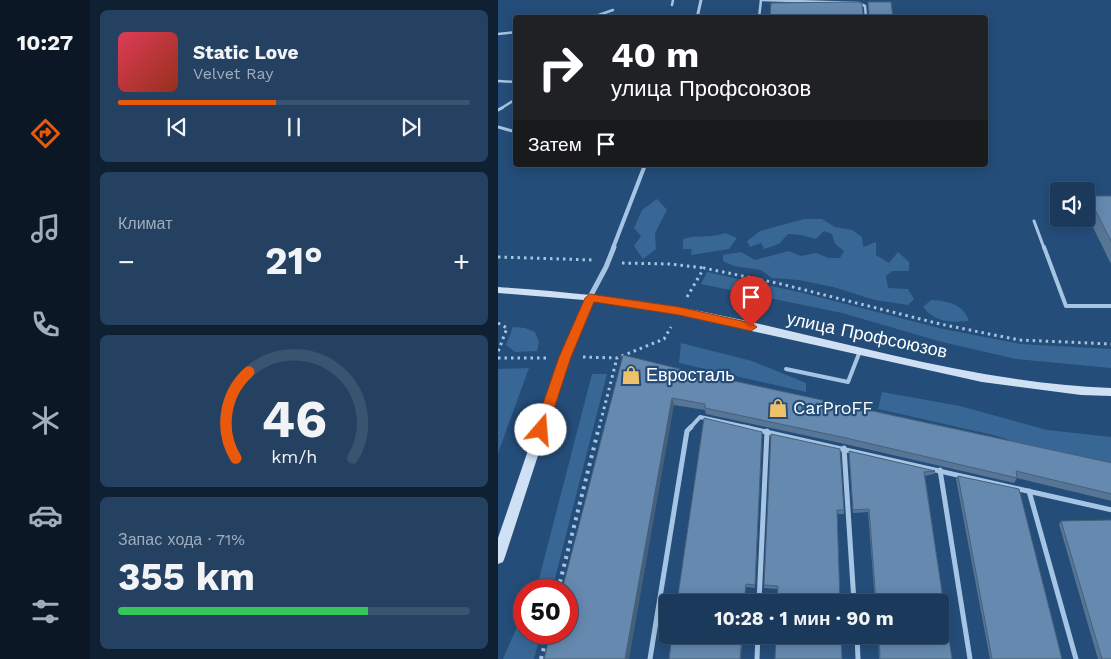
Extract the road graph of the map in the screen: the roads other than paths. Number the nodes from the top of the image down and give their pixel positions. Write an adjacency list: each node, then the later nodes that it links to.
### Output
1 (673, 0): 4 (lane)
2 (701, 0): 7 (street)
3 (761, 0): 8 (lane); 9 (lane)
4 (672, 6)
5 (613, 10): 6 (lane)
6 (599, 15)
7 (698, 15)
8 (759, 15)
9 (866, 15)
10 (513, 32): 11 (lane)
11 (498, 34)
12 (498, 81): 13 (lane)
13 (513, 82)
14 (513, 101): 15 (lane)
15 (498, 110)
16 (498, 128): 17 (lane)
17 (513, 131)
18 (645, 167): 21 (street)
19 (1034, 222): 22 (lane)
20 (498, 290): 21 (main road, улица Профсоюзов)
21 (590, 298): 23 (main road, улица Профсоюзов); 31 (main road)
22 (1112, 306)
23 (860, 351): 24 (lane); 25 (main road, улица Профсоюзов)
24 (786, 369)
25 (1112, 392)
26 (767, 431): 27 (lane); 32 (lane); 36 (lane)
27 (844, 448): 28 (lane); 33 (lane)
28 (940, 470): 29 (lane); 39 (lane)
29 (1029, 491): 30 (lane); 40 (lane)
30 (1112, 510)
31 (498, 557)
32 (759, 594)
33 (853, 594)
34 (758, 644): 37 (lane)
35 (857, 644): 38 (lane)
36 (650, 659)
37 (757, 659)
38 (858, 659)
39 (970, 659)
40 (1076, 659)

